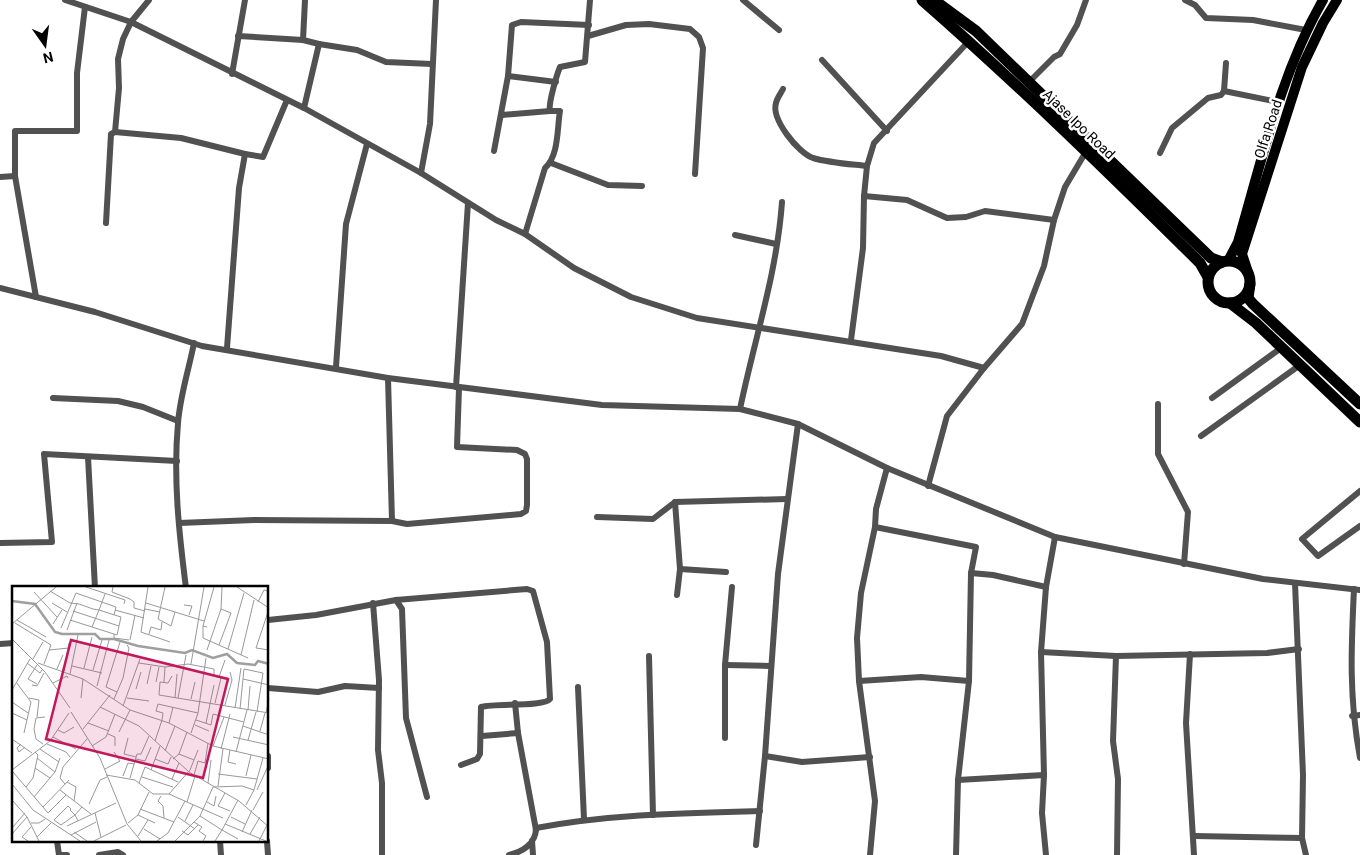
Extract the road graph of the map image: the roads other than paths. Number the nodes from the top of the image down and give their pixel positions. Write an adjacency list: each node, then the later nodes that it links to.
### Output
1 (64, 0): 14 (street)
2 (149, 0): 17 (street)
3 (244, 0): 21 (street)
4 (305, 0): 23 (street)
5 (436, 0): 28 (street)
6 (590, 0): 18 (street)
7 (742, 0): 19 (street)
8 (922, 0): 24 (highway, Ajase Ipo Road)
9 (934, 0): 32 (highway, Ajase Ipo Road)
10 (1086, 0): 32 (street)
11 (1185, 0): 15 (street)
12 (1324, 0): 20 (main road)
13 (1336, 0): 63 (main road, Olfa Road)
14 (75, 2): 16 (street)
15 (1196, 3): 20 (street)
16 (85, 7): 17 (street); 51 (street)
17 (131, 22): 29 (street); 41 (street)
18 (589, 25): 22 (street); 30 (street)
19 (778, 30)
20 (1306, 30): 36 (main road)
21 (238, 36): 23 (street); 29 (street)
22 (588, 36): 31 (street); 50 (street)
23 (303, 40): 25 (street)
24 (969, 41): 40 (street); 43 (highway, Ajase Ipo Road)
25 (319, 44): 28 (street); 37 (street)
26 (822, 60): 40 (street)
27 (1226, 63): 34 (street)
28 (432, 64): 49 (street)
29 (232, 74): 35 (street)
30 (508, 76): 31 (street); 39 (street)
31 (556, 82): 38 (street)
32 (1028, 83): 43 (highway, Ajase Ipo Road)
33 (783, 89): 48 (street)
34 (1224, 90): 36 (street); 45 (street)
35 (287, 100): 37 (street); 46 (street)
36 (1278, 102): 62 (main road)
37 (304, 108): 42 (street)
38 (550, 111): 39 (street); 47 (street)
39 (502, 115): 44 (street)
40 (887, 131): 48 (street)
41 (115, 132): 46 (street); 58 (street)
42 (367, 144): 49 (street); 75 (street)
43 (1090, 148): 57 (street); 62 (highway, Ajase Ipo Road); 64 (highway, Ajase Ipo Road)
44 (494, 151)
45 (1160, 153)
46 (245, 154): 72 (street)
47 (551, 163): 53 (street); 59 (street)
48 (867, 166): 54 (street)
49 (421, 173): 56 (street)
50 (695, 174)
51 (15, 176): 52 (street); 67 (street)
52 (0, 177)
53 (642, 186)
54 (864, 196): 57 (street); 70 (street)
55 (782, 202): 61 (street)
56 (468, 203): 59 (street); 78 (street)
57 (1054, 220): 76 (street)
58 (106, 223)
59 (525, 234): 69 (street)
60 (735, 235): 61 (street)
61 (776, 244): 69 (street)
62 (1225, 261): 63 (highway); 64 (highway)
63 (1248, 272): 65 (highway)
64 (1208, 277): 68 (highway)
65 (1250, 284): 68 (highway); 82 (highway)
66 (0, 288): 67 (street)
67 (36, 297): 71 (street)
68 (1230, 303): 73 (highway)
69 (759, 328): 70 (street); 83 (street)
70 (851, 340): 76 (street)
71 (194, 344): 72 (street); 84 (street)
72 (226, 348): 75 (street)
73 (1281, 348): 74 (highway); 80 (street)
74 (1300, 365): 85 (highway); 87 (street)
75 (336, 367): 77 (street)
76 (984, 368): 91 (street)
77 (388, 378): 78 (street); 97 (street)
78 (458, 387): 83 (street); 97 (street)
79 (53, 398): 84 (street)
80 (1212, 398)
81 (1158, 404): 102 (street)
82 (1360, 404)
83 (740, 409): 86 (street)
84 (178, 421): 89 (street)
85 (1360, 422)
86 (798, 424): 90 (street); 93 (street)
87 (1201, 436)
88 (88, 457): 89 (street); 101 (street); 107 (street)
89 (177, 461): 96 (street)
90 (887, 468): 91 (street); 99 (street)
91 (928, 486): 100 (street)
92 (1360, 492): 98 (street)
93 (787, 499): 94 (street); 122 (street)
94 (675, 502): 95 (street); 103 (street)
95 (597, 517)
96 (178, 522): 97 (street); 108 (street)
97 (392, 522)
98 (1360, 526)
99 (875, 527): 105 (street); 123 (street)
100 (1055, 537): 102 (street); 110 (street)
101 (0, 543)
102 (1184, 564): 106 (street)
103 (680, 569): 104 (street); 112 (street)
104 (726, 572)
105 (971, 573): 110 (street); 124 (street)
106 (1295, 583): 111 (street); 116 (street)
107 (95, 586)
108 (186, 586)
109 (732, 587): 121 (street)
110 (1046, 587): 117 (street)
111 (1357, 590): 130 (street)
112 (677, 595)
113 (396, 600): 114 (street); 128 (street); 140 (street)
114 (373, 603): 115 (street); 127 (street)
115 (269, 620)
116 (1299, 648): 118 (street); 146 (street)
117 (1041, 652): 120 (street); 138 (street)
118 (1190, 654): 120 (street); 145 (street)
119 (649, 656): 142 (street)
120 (1116, 656): 163 (street)
121 (725, 665): 122 (street); 133 (street)
122 (771, 666): 134 (street)
123 (859, 682): 124 (street); 135 (street)
124 (969, 682): 139 (street)
125 (578, 687): 143 (street)
126 (269, 688): 127 (street)
127 (379, 688): 157 (street)
128 (515, 703): 131 (street); 132 (street)
129 (1360, 715): 130 (street)
130 (1352, 716): 136 (street)
131 (518, 733): 132 (street); 144 (street)
132 (482, 736): 137 (street)
133 (725, 738)
134 (765, 756): 135 (street); 141 (street)
135 (870, 757): 160 (street)
136 (1360, 758)
137 (461, 765)
138 (1044, 776): 139 (street); 162 (street)
139 (958, 780): 161 (street)
140 (427, 797)
141 (760, 811): 142 (street); 151 (street)
142 (653, 814): 143 (street)
143 (584, 819): 144 (street)
144 (536, 832): 150 (street)
145 (1194, 836): 146 (street); 164 (street)
146 (1302, 838): 165 (street)
147 (57, 842): 152 (street)
148 (220, 842): 155 (street)
149 (268, 842): 156 (street)
150 (532, 842): 158 (street); 159 (street)
151 (756, 845)
152 (67, 855)
153 (99, 855): 154 (street)
154 (123, 855)
155 (221, 855)
156 (268, 855)
157 (382, 855)
158 (508, 855)
159 (533, 855)
160 (870, 855)
161 (956, 855)
162 (1046, 855)
163 (1118, 855)
164 (1194, 855)
165 (1306, 855)

